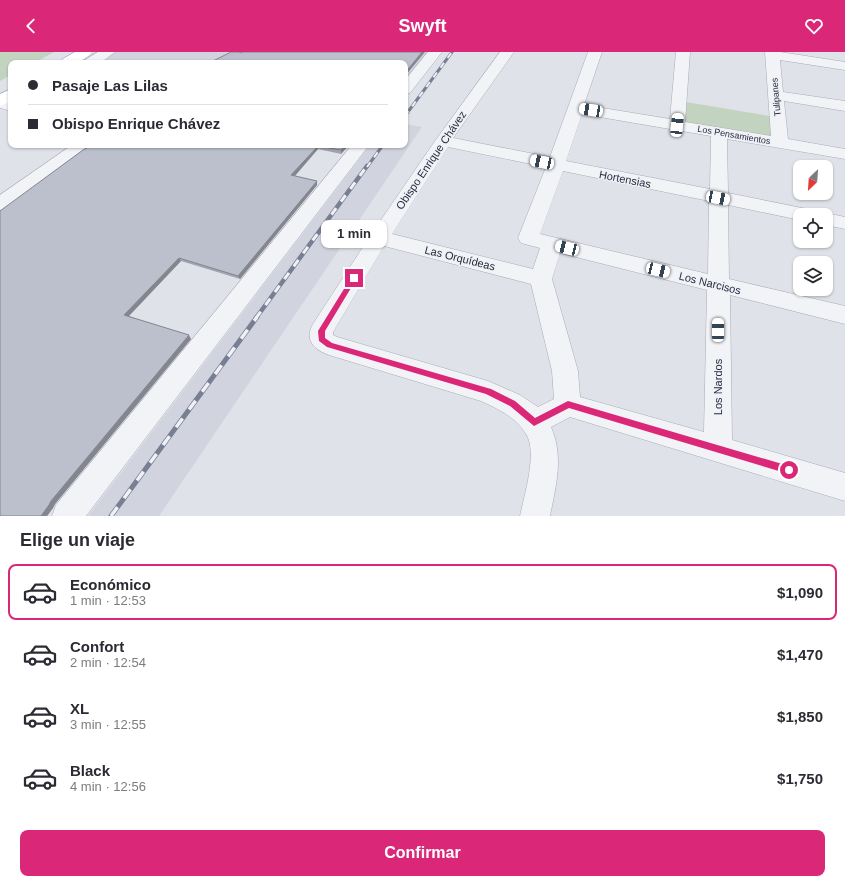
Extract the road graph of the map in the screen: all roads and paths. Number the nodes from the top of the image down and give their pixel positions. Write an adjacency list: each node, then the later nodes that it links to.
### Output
1 (85, 52): 8 (main road)
2 (108, 52): 9 (street)
3 (435, 52): 11 (street)
4 (507, 52): 17 (street, Obispo Enrique Chávez)
5 (595, 52): 14 (street)
6 (684, 52): 15 (street)
7 (772, 54): 10 (street); 12 (street, Tulipanes)
8 (71, 60)
9 (95, 60)
10 (845, 66)
11 (408, 86)
12 (776, 95): 13 (street); 18 (street, Tulipanes)
13 (845, 106)
14 (576, 108): 15 (street, Los Pensamientos); 22 (street)
15 (677, 125): 16 (street, Los Pensamientos)
16 (719, 132): 18 (street, Los Pensamientos); 23 (street, Los Nardos)
17 (443, 141): 22 (street, Hortensias); 28 (street, Obispo Enrique Chávez)
18 (780, 142): 21 (street, Los Pensamientos)
19 (79, 148): 24 (street)
20 (359, 148): 37 (street)
21 (845, 154)
22 (556, 165): 23 (street, Hortensias); 29 (street, Los Narcisos)
23 (718, 198): 25 (street, Hortensias); 31 (street, Los Nardos)
24 (0, 204)
25 (793, 212)
26 (833, 220): 27 (street)
27 (845, 223)
28 (379, 238): 30 (street, Las Orquídeas); 34 (street, Obispo Enrique Chávez)
29 (552, 244): 30 (street); 31 (street, Los Narcisos)
30 (541, 279): 33 (street)
31 (718, 285): 32 (street, Los Narcisos); 35 (street, Los Nardos)
32 (845, 315)
33 (568, 404): 34 (street); 35 (street)
34 (534, 422): 38 (street, Obispo Enrique Chávez)
35 (718, 449): 36 (street)
36 (845, 487)
37 (67, 516)
38 (535, 516)

